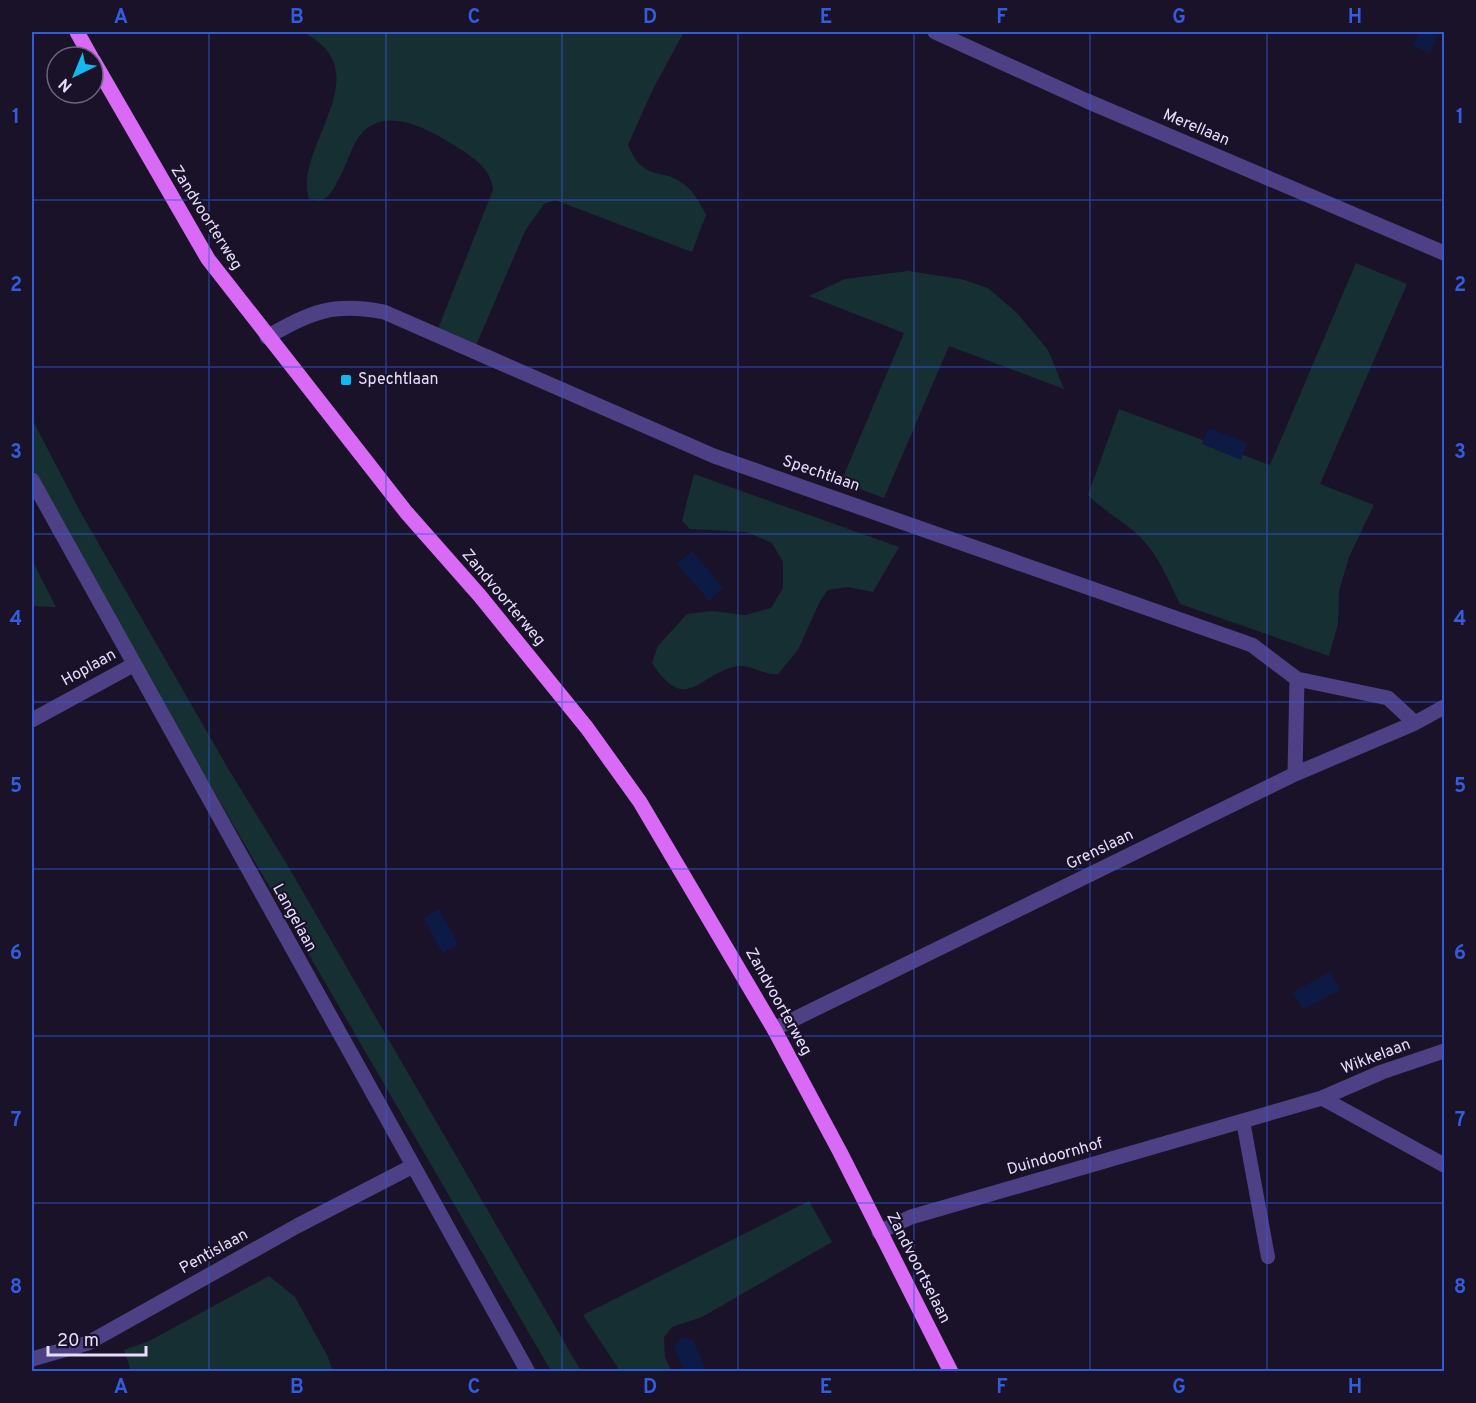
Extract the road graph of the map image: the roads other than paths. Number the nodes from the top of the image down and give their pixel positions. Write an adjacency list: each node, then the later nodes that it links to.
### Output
1 (77, 32): 3 (main road, Zandvoorterweg)
2 (935, 32): 5 (street, Merellaan)
3 (84, 45)
4 (105, 81): 6 (main road, Zandvoorterweg)
5 (1444, 253)
6 (267, 337): 9 (street, Spechtlaan); 14 (main road, Zandvoorterweg)
7 (32, 480): 8 (street, Langelaan)
8 (133, 665): 11 (street, Hoplaan); 19 (street, Langelaan)
9 (1297, 679): 12 (street, Spechtlaan); 13 (street)
10 (1444, 707): 12 (street, Grenslaan)
11 (32, 720)
12 (1415, 723): 13 (street, Grenslaan)
13 (1295, 774): 14 (street, Grenslaan)
14 (774, 1029): 20 (main road, Zandvoorterweg)
15 (1444, 1051): 16 (street, Wikkelaan)
16 (1322, 1098): 17 (street, Duindoornhof); 18 (street)
17 (1243, 1121): 21 (street, Duindoornhof); 22 (lane)
18 (1444, 1166)
19 (411, 1167): 23 (street, Pentislaan); 24 (street, Langelaan)
20 (854, 1181): 21 (main road, Zandvoortselaan)
21 (879, 1232): 25 (main road, Zandvoortselaan)
22 (1268, 1257)
23 (32, 1359)
24 (528, 1371)
25 (951, 1371)

